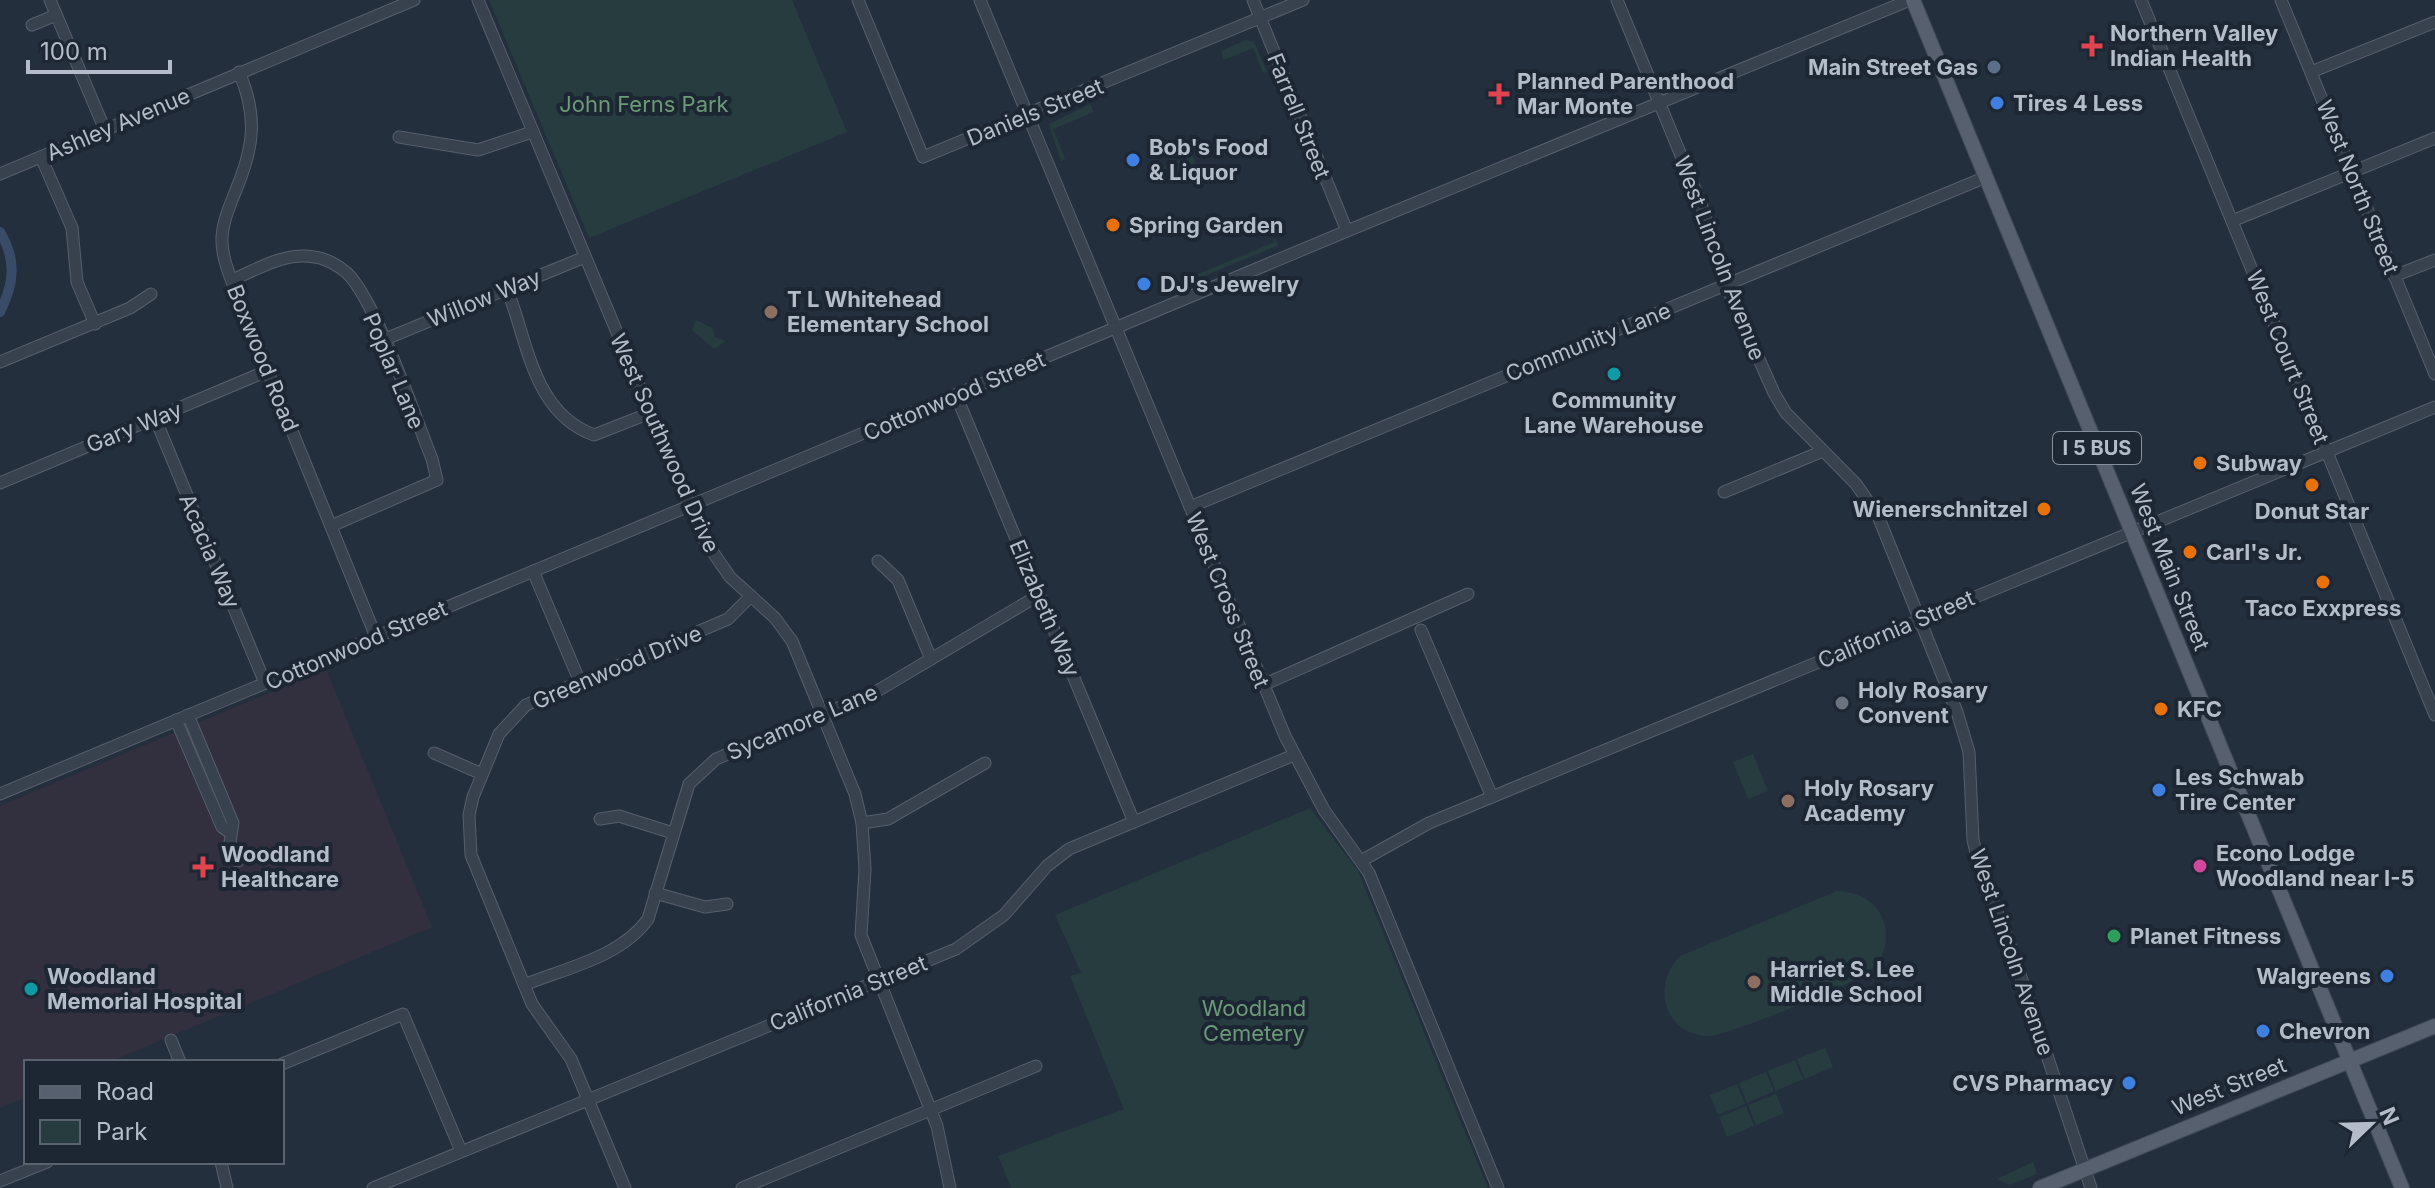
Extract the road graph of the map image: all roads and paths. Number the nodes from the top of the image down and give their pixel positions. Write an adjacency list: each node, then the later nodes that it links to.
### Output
1 (50, 0): 12 (street)
2 (414, 0): 16 (street, Ashley Avenue)
3 (478, 0): 21 (street, West Southwood Drive)
4 (858, 0): 19 (street, Daniels Street)
5 (980, 0): 19 (street, West Cross Street)
6 (1253, 0): 13 (street, Farrell Street)
7 (1303, 0): 13 (street, Daniels Street)
8 (1617, 0): 18 (street, West Lincoln Avenue)
9 (1911, 0): 18 (street, Cottonwood Street); 27 (main road, West Main Street / I 5 BUS)
10 (2141, 0): 28 (street, West Court Street)
11 (2281, 0): 17 (street, West North Street)
12 (56, 15): 15 (street); 20 (street)
13 (1260, 18): 19 (street, Daniels Street); 29 (street, Farrell Street)
14 (2435, 22): 17 (street)
15 (32, 25)
16 (239, 72): 20 (street, Ashley Avenue); 33 (street, Boxwood Road)
17 (2311, 72): 25 (street, West North Street)
18 (1659, 103): 29 (street, Cottonwood Street); 34 (street, West Lincoln Avenue)
19 (1028, 114): 38 (street, West Cross Street)
20 (105, 130): 24 (street, Ashley Avenue)
21 (532, 132): 22 (street); 30 (street, West Southwood Drive)
22 (399, 137)
23 (2435, 138): 25 (street)
24 (41, 157): 26 (street, Ashley Avenue); 37 (street)
25 (2352, 172): 28 (street); 32 (street, West North Street)
26 (0, 174)
27 (1986, 177): 34 (street, Community Lane); 54 (main road, West Main Street / I 5 BUS)
28 (2232, 221): 48 (street, West Court Street)
29 (1347, 231): 38 (street, Cottonwood Street)
30 (585, 257): 35 (street, Willow Way); 45 (street, West Southwood Drive)
31 (2435, 260): 32 (street)
32 (2394, 276): 42 (street, West North Street)
33 (232, 280): 39 (street, Poplar Lane); 41 (street, Boxwood Road)
34 (1726, 285): 47 (street, West Lincoln Avenue); 52 (street, Community Lane)
35 (507, 289): 39 (street, Willow Way); 45 (street)
36 (151, 294): 37 (street)
37 (95, 324): 40 (street)
38 (1116, 328): 43 (street, Cottonwood Street); 52 (street, West Cross Street)
39 (383, 340): 53 (street, Poplar Lane)
40 (0, 362)
41 (267, 371): 46 (street, Gary Way); 53 (street, Boxwood Road)
42 (2435, 374)
43 (956, 395): 51 (street, Cottonwood Street); 58 (street, Elizabeth Way)
44 (2435, 407): 48 (street, California Street)
45 (650, 413): 51 (street, West Southwood Drive)
46 (155, 418): 49 (street, Gary Way); 65 (street, Acacia Way)
47 (1823, 451): 50 (street); 60 (street, West Lincoln Avenue)
48 (2327, 451): 54 (street, California Street); 68 (street, West Court Street)
49 (0, 483)
50 (1724, 492)
51 (689, 506): 56 (street, Cottonwood Street); 59 (street, West Southwood Drive)
52 (1190, 507): 66 (street, West Cross Street)
53 (331, 526): 62 (street, Boxwood Road)
54 (2131, 531): 60 (street, California Street); 89 (main road, West Main Street / I 5 BUS)
55 (878, 561): 63 (street)
56 (533, 571): 62 (street, Cottonwood Street); 64 (street)
57 (1468, 594): 66 (street)
58 (1039, 595): 63 (street, Sycamore Lane); 77 (street, Elizabeth Way)
59 (751, 596): 64 (street, Greenwood Drive); 67 (street, West Southwood Drive)
60 (1920, 619): 75 (street, California Street); 97 (street, West Lincoln Avenue)
61 (1421, 630): 75 (street)
62 (376, 637): 65 (street, Cottonwood Street)
63 (931, 659): 67 (street, Sycamore Lane)
64 (580, 682): 73 (street, Greenwood Drive)
65 (265, 683): 69 (street, Cottonwood Street)
66 (1263, 685): 71 (street, West Cross Street)
67 (824, 714): 78 (street, West Southwood Drive); 79 (street, Sycamore Lane)
68 (2435, 715)
69 (182, 718): 74 (street, Cottonwood Street); 80 (street)
70 (434, 753): 73 (street)
71 (1294, 755): 77 (street, California Street); 81 (street, West Cross Street)
72 (985, 763): 78 (street)
73 (482, 774): 85 (street, Greenwood Drive)
74 (0, 794)
75 (1492, 797): 81 (street, California Street)
76 (600, 819): 79 (street)
77 (1134, 822): 84 (street, California Street)
78 (862, 823): 84 (street, West Southwood Drive)
79 (673, 833): 82 (street, Sycamore Lane)
80 (238, 861)
81 (1361, 861): 104 (street, West Cross Street)
82 (655, 893): 83 (street); 85 (street, Sycamore Lane)
83 (727, 904)
84 (877, 981): 92 (street, California Street); 93 (street, West Southwood Drive)
85 (524, 985): 92 (street, Greenwood Drive)
86 (2435, 1026): 89 (main road, West Street)
87 (171, 1040): 88 (street)
88 (179, 1060)
89 (2349, 1061): 97 (main road, West Street); 107 (main road, I 5 BUS)
90 (284, 1063): 94 (street)
91 (1036, 1066): 93 (street)
92 (587, 1099): 94 (street, California Street); 101 (street, Greenwood Drive)
93 (930, 1109): 102 (street); 103 (street, West Southwood Drive)
94 (461, 1151): 100 (street, California Street)
95 (42, 1164): 98 (street)
96 (221, 1164): 99 (street)
97 (2084, 1170): 105 (main road, West Street); 106 (street, West Lincoln Avenue)
98 (0, 1181)
99 (227, 1188)
100 (373, 1188)
101 (625, 1188)
102 (742, 1188)
103 (950, 1188)
104 (1498, 1188)
105 (2040, 1188)
106 (2091, 1188)
107 (2402, 1188)

